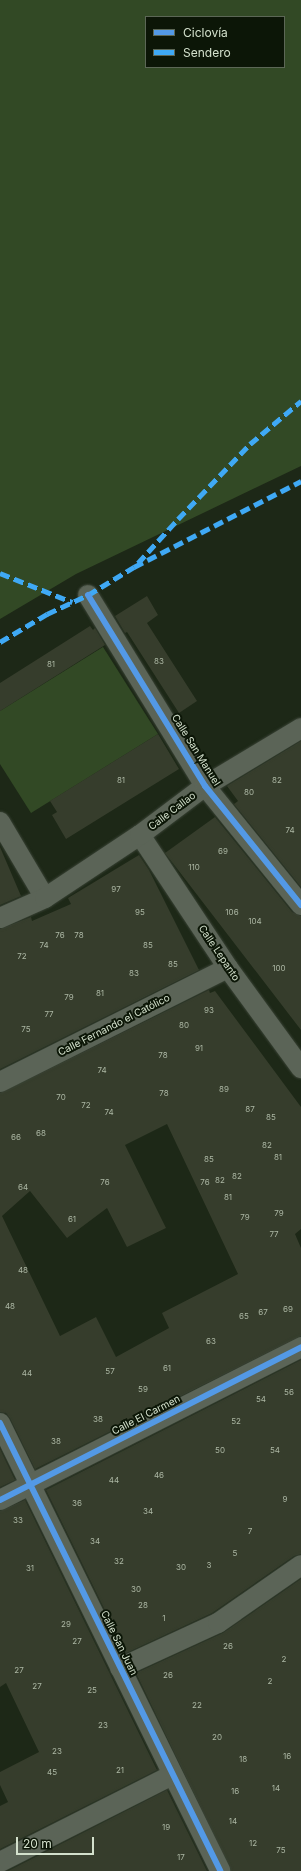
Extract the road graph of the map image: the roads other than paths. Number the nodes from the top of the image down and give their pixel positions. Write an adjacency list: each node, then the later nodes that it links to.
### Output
1 (88, 595): 3 (street, Calle San Manuel)
2 (301, 728): 3 (street, Calle Callao)
3 (205, 786): 5 (street, Calle Callao); 7 (street, Calle San Manuel)
4 (0, 822): 6 (street)
5 (140, 835): 6 (street, Calle Callao); 9 (street, Calle Lepanto)
6 (45, 898): 8 (street, Calle Callao)
7 (301, 905)
8 (0, 918)
9 (228, 968): 10 (street, Calle Lepanto); 11 (street, Calle Fernando el Católico)
10 (301, 1068)
11 (0, 1082)
12 (301, 1347): 14 (street, Calle El Carmen)
13 (0, 1423): 14 (street, Calle San Juan)
14 (30, 1485): 15 (street, Calle El Carmen); 17 (street, Calle San Juan)
15 (0, 1500)
16 (301, 1565): 17 (street)
17 (120, 1668): 18 (street, Calle San Juan)
18 (172, 1776): 19 (street); 20 (street, Calle San Juan)
19 (0, 1862)
20 (220, 1871)

